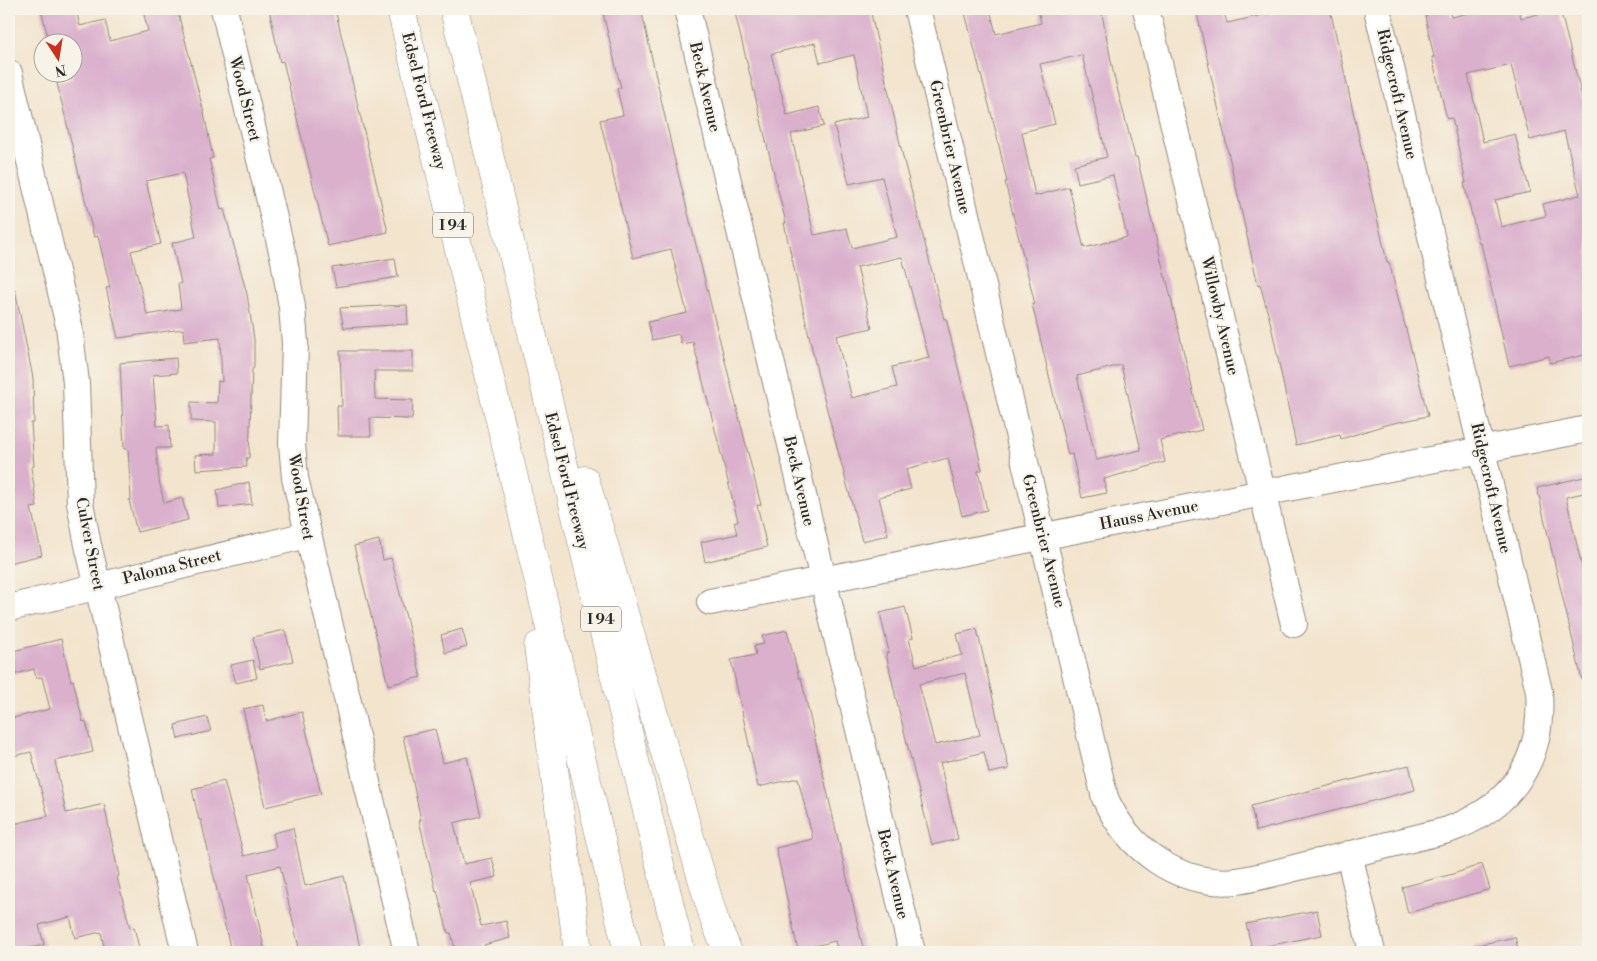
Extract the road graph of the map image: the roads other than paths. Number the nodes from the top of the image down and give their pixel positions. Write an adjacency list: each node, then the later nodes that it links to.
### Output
1 (224, 9): 14 (street, Wood Street)
2 (401, 9): 11 (highway, Edsel Ford Freeway / I 94)
3 (454, 9): 9 (highway, Edsel Ford Freeway / I 94)
4 (687, 9): 16 (street, Beck Avenue)
5 (917, 9): 15 (street, Greenbrier Avenue)
6 (1146, 9): 13 (street, Willowby Avenue)
7 (1377, 9): 12 (street, Ridgecroft Avenue)
8 (9, 73): 17 (street, Culver Street)
9 (520, 286): 26 (highway, Edsel Ford Freeway / I 94); 27 (highway)
10 (1588, 429): 12 (street, Hauss Avenue)
11 (505, 442): 24 (highway); 25 (highway, Edsel Ford Freeway / I 94)
12 (1482, 449): 13 (street, Hauss Avenue); 21 (street, Ridgecroft Avenue)
13 (1262, 492): 15 (street, Hauss Avenue); 20 (street, Willowby Avenue)
14 (307, 535): 17 (street, Paloma Street); 23 (street, Wood Street)
15 (1042, 536): 16 (street, Hauss Avenue); 21 (street, Greenbrier Avenue)
16 (823, 580): 18 (street, Hauss Avenue); 28 (street, Beck Avenue)
17 (97, 586): 19 (street, Paloma Street); 22 (street, Culver Street)
18 (710, 602)
19 (9, 608)
20 (1294, 624)
21 (1349, 854): 29 (street)
22 (185, 952)
23 (406, 952)
24 (578, 952)
25 (628, 952)
26 (681, 952)
27 (728, 952)
28 (912, 952)
29 (1372, 952)

